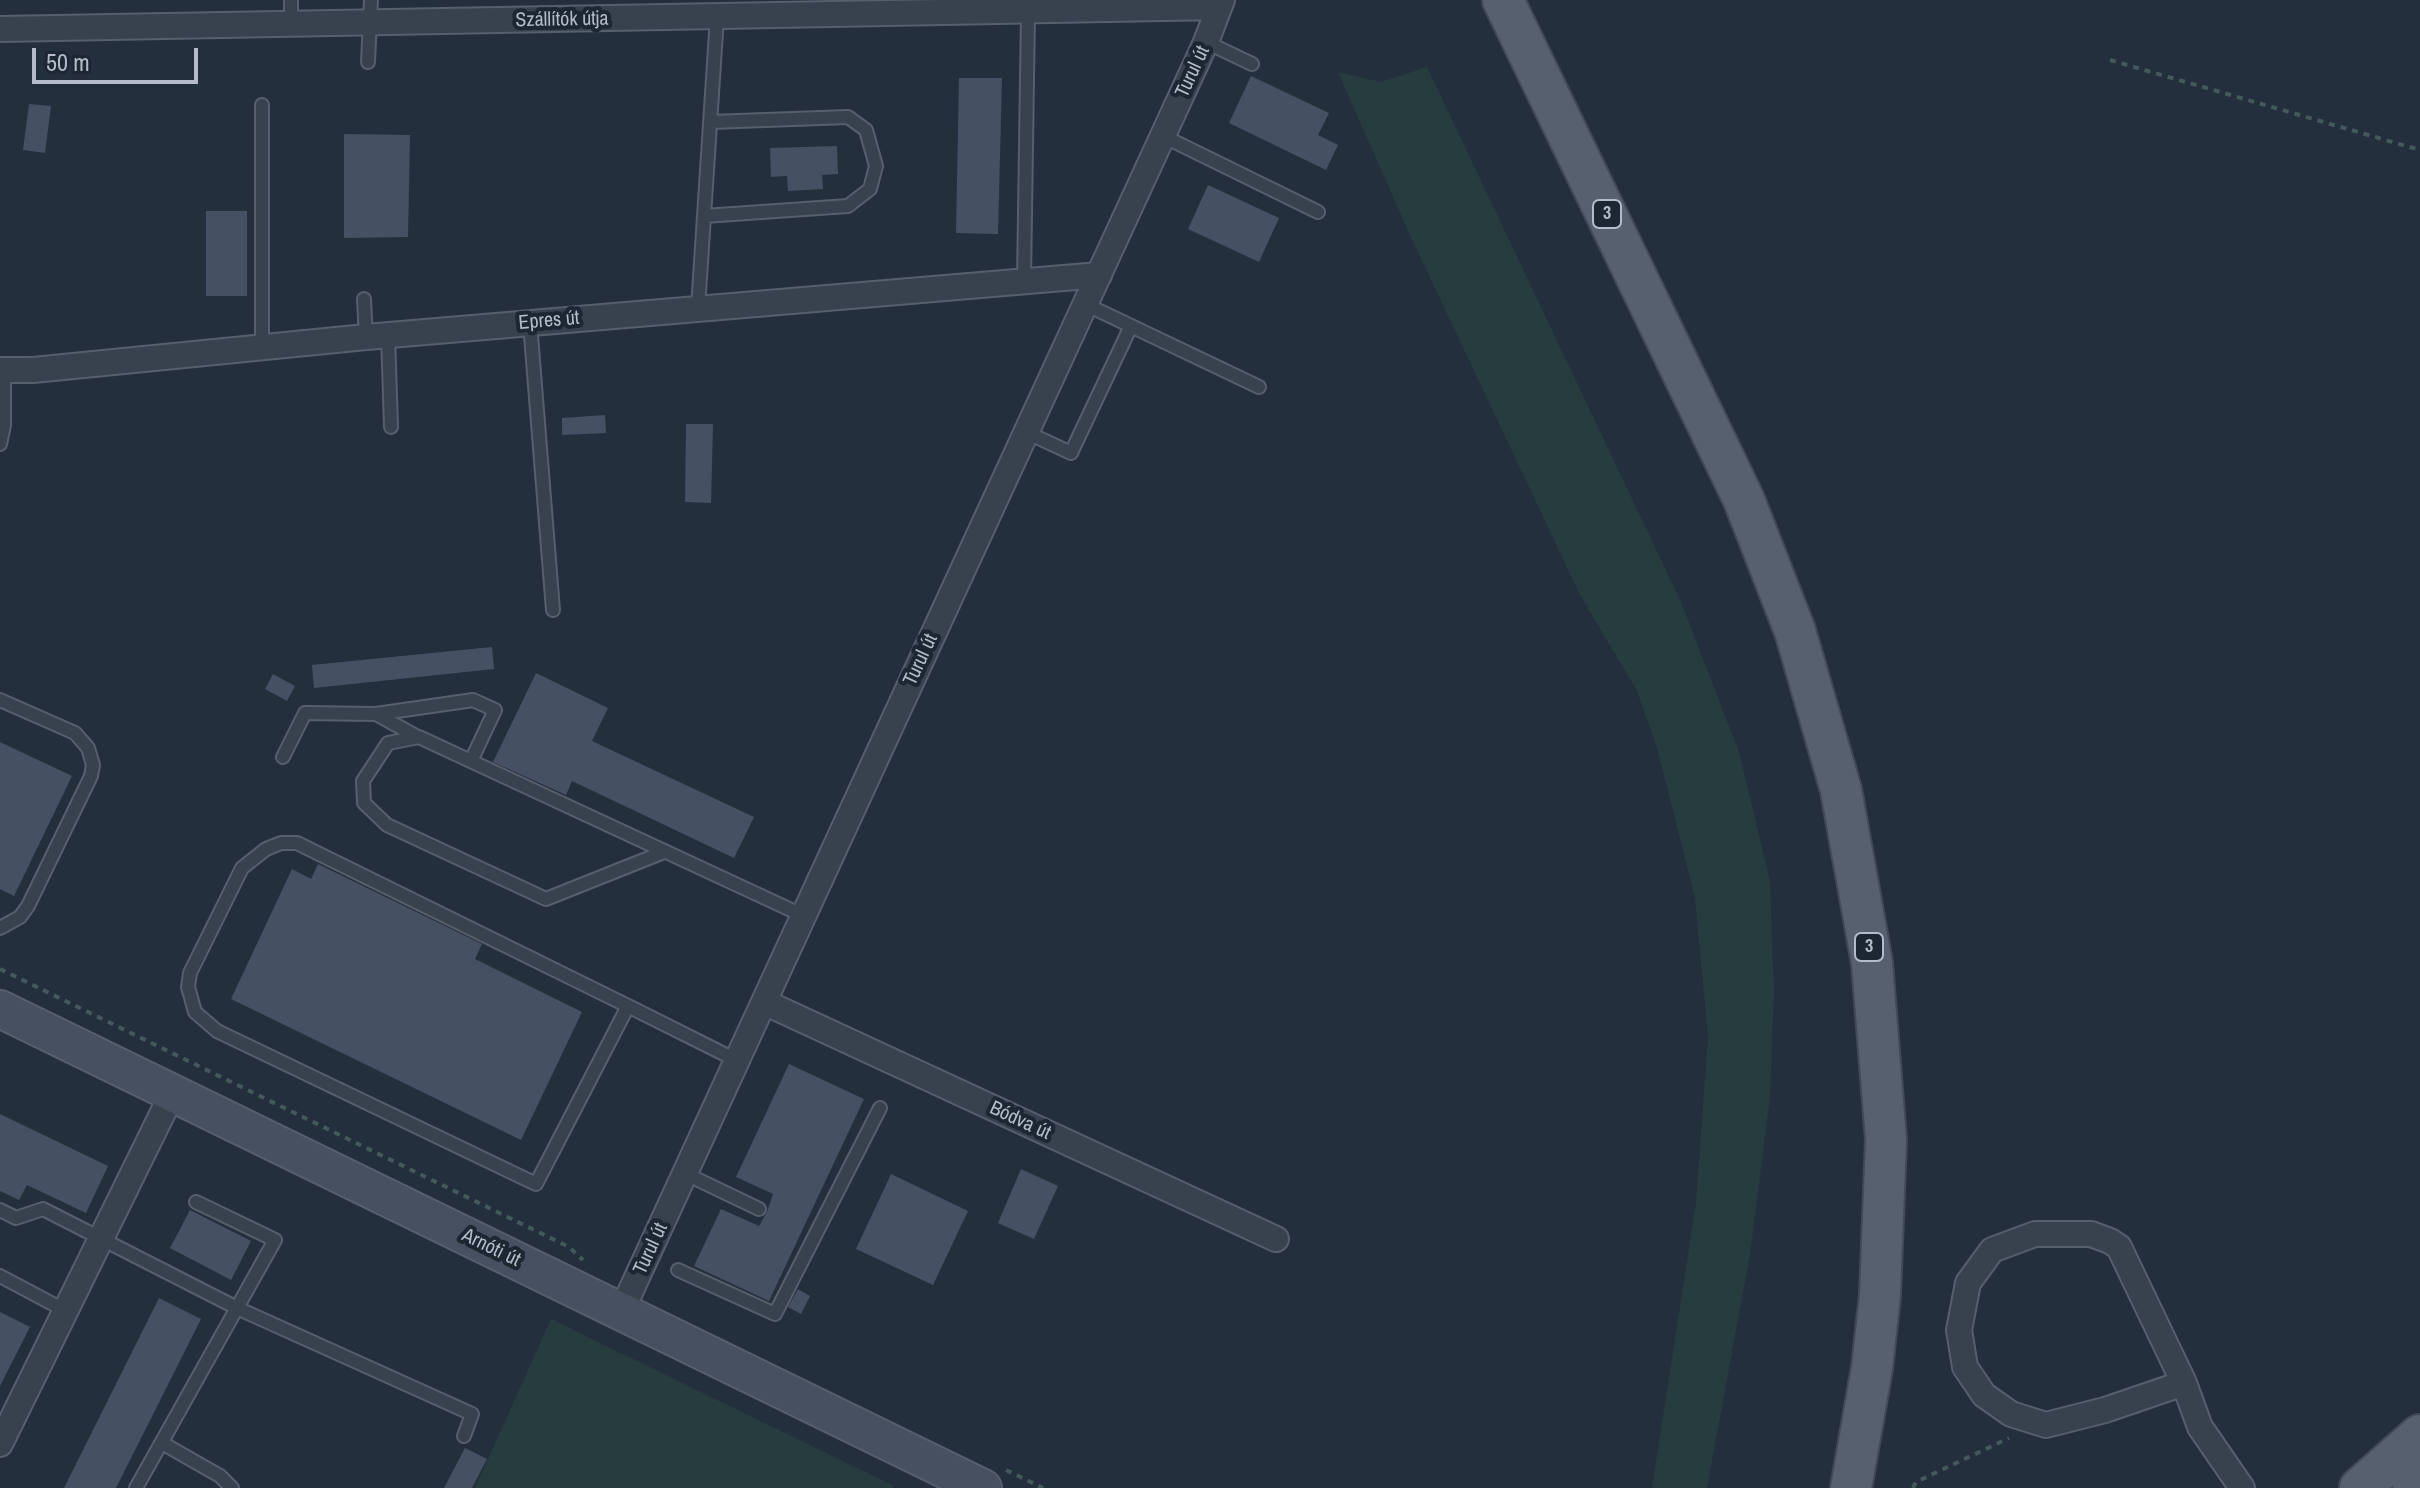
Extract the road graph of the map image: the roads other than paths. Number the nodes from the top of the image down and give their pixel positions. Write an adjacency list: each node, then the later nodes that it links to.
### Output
1 (291, 0): 8 (lane)
2 (1503, 0): 67 (main road, 3)
3 (1220, 4): 6 (street, Szállítók útja); 10 (street, Turul út)
4 (639, 9): 5 (street, Szállítók útja); 7 (street, Szállítók útja)
5 (370, 12): 8 (street, Szállítók útja); 11 (lane)
6 (1028, 12): 7 (street, Szállítók útja); 19 (lane)
7 (717, 17): 14 (lane)
8 (291, 25): 9 (street, Szállítók útja)
9 (0, 29)
10 (1206, 42): 12 (lane); 15 (street, Turul út)
11 (368, 62)
12 (1252, 64)
13 (262, 105): 26 (lane)
14 (710, 122): 17 (lane); 17 (lane)
15 (1163, 136): 16 (lane); 18 (street, Turul út)
16 (1318, 212)
17 (704, 216): 22 (lane)
18 (1099, 275): 19 (street, Epres út); 21 (street, Turul út)
19 (1024, 280): 22 (street, Epres út)
20 (364, 299): 25 (lane)
21 (1085, 304): 24 (lane); 30 (street, Turul út)
22 (698, 308): 23 (street, Epres út)
23 (530, 323): 25 (street, Epres út); 32 (lane)
24 (1131, 326): 28 (lane); 30 (lane)
25 (377, 336): 26 (street, Epres út); 29 (lane)
26 (262, 349): 27 (street, Epres út)
27 (2, 370): 31 (lane)
28 (1259, 387)
29 (391, 427)
30 (1026, 432): 39 (street, Turul út)
31 (0, 444)
32 (553, 610)
33 (0, 700): 40 (lane)
34 (376, 714): 35 (lane); 36 (lane); 37 (lane)
35 (419, 737): 37 (lane); 38 (lane)
36 (283, 757)
37 (471, 761): 38 (lane)
38 (664, 852): 39 (lane)
39 (804, 916): 41 (street, Turul út)
40 (0, 928)
41 (764, 1002): 44 (street, Turul út); 52 (street, Bódva út)
42 (628, 1006): 42 (lane); 44 (lane)
43 (0, 1009): 45 (main road, Arnóti út)
44 (738, 1061): 47 (street, Turul út)
45 (173, 1092): 51 (street); 57 (main road, Arnóti út)
46 (880, 1108): 53 (lane)
47 (686, 1174): 49 (lane); 57 (street, Turul út)
48 (196, 1202): 55 (lane)
49 (759, 1209)
50 (0, 1210): 51 (lane)
51 (102, 1237): 55 (lane); 56 (street)
52 (1276, 1239)
53 (678, 1270)
54 (0, 1276): 56 (lane)
55 (237, 1308): 60 (lane); 61 (lane)
56 (66, 1311): 62 (street)
57 (621, 1312): 66 (main road, Arnóti út)
58 (2184, 1383): 58 (street); 68 (street)
59 (2420, 1435): 69 (main road)
60 (464, 1436)
61 (162, 1443): 64 (lane); 65 (lane)
62 (0, 1444)
63 (2420, 1481): 70 (main road)
64 (136, 1488)
65 (232, 1488)
66 (983, 1488)
67 (1851, 1488)
68 (2242, 1488)
69 (2360, 1488)
70 (2413, 1488)

